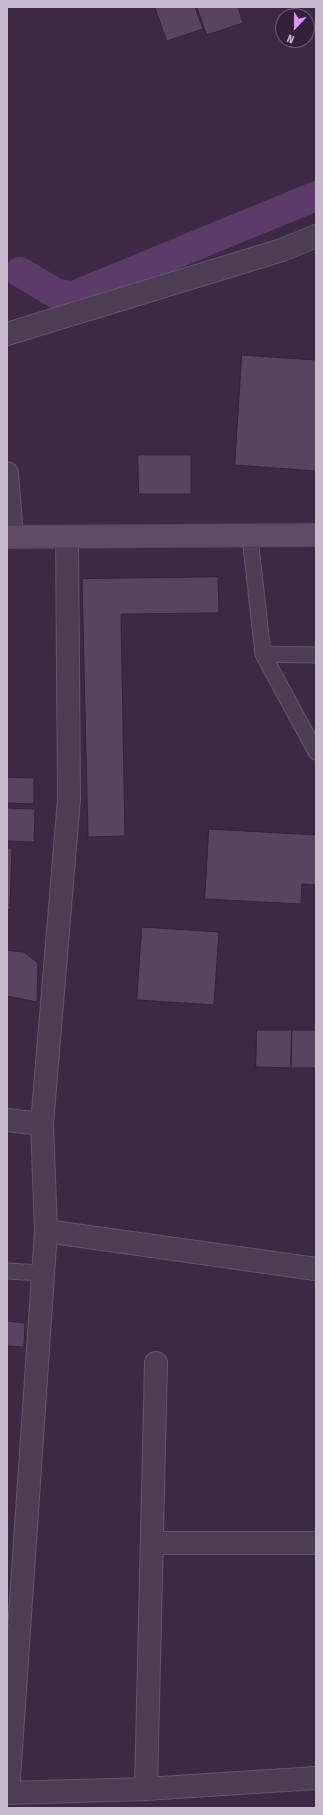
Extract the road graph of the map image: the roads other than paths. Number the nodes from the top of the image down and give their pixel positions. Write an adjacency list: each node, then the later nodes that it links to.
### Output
1 (316, 236): 2 (street)
2 (7, 334)
3 (7, 473): 6 (street)
4 (67, 536): 6 (street); 7 (street); 12 (street)
5 (316, 536): 7 (street)
6 (10, 537)
7 (250, 537): 8 (lane)
8 (263, 654): 9 (lane); 10 (lane)
9 (316, 655)
10 (316, 752)
11 (7, 1120): 12 (street)
12 (42, 1124): 13 (street)
13 (46, 1231): 14 (street); 16 (street)
14 (316, 1269)
15 (7, 1271): 16 (lane)
16 (43, 1273): 22 (street)
17 (156, 1362): 18 (street)
18 (152, 1543): 19 (street); 21 (street)
19 (316, 1543)
20 (316, 1778): 21 (street)
21 (146, 1789): 22 (street)
22 (7, 1793)

